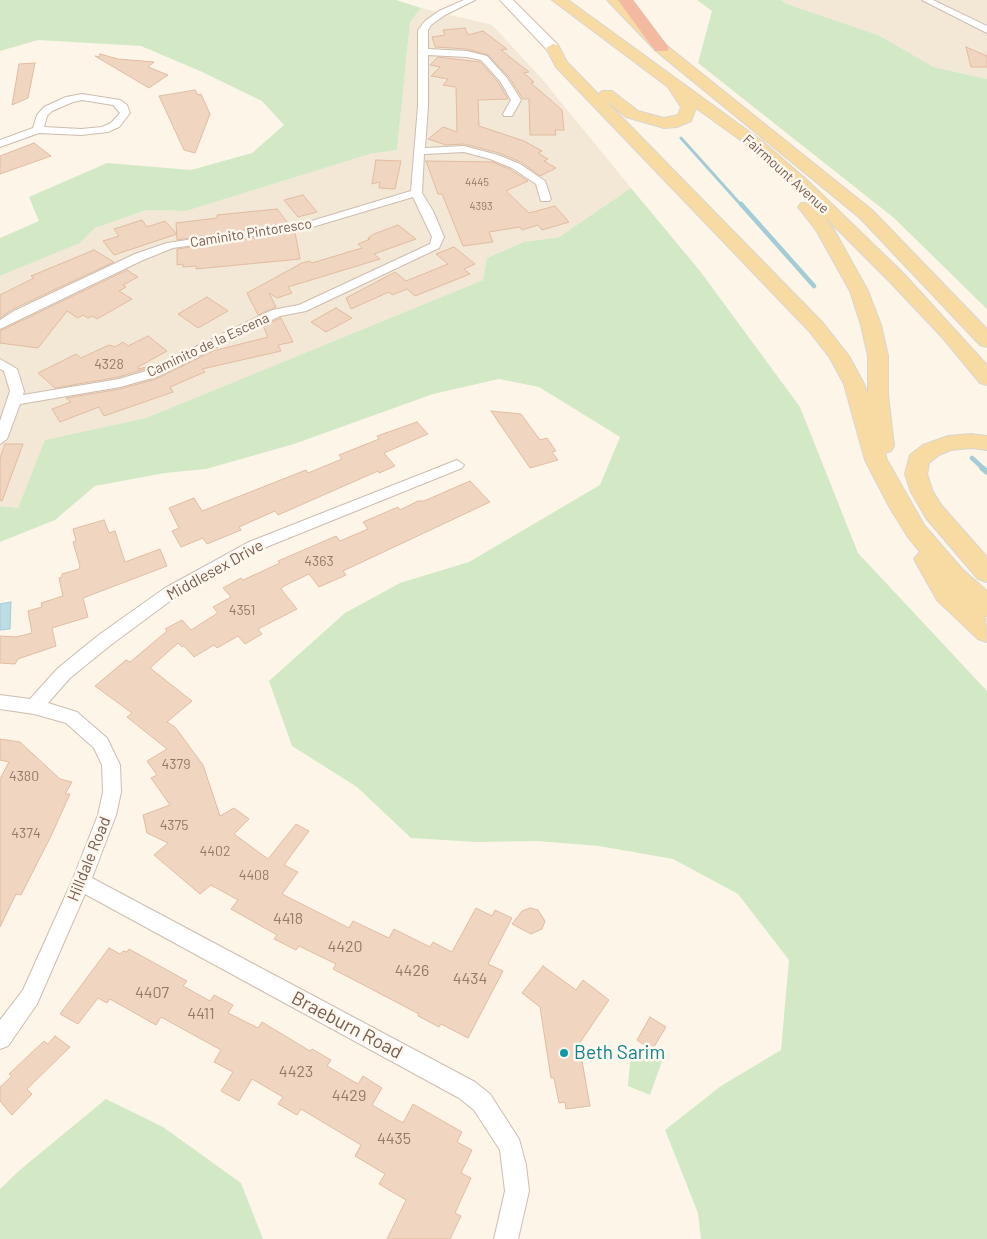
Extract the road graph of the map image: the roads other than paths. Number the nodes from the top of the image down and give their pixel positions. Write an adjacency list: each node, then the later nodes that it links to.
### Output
1 (470, 0): 10 (street)
2 (506, 0): 8 (street)
3 (559, 0): 11 (main road, Fairmount Avenue)
4 (614, 0): 9 (main road, Fairmount Avenue)
5 (625, 0): 9 (highway)
6 (926, 0): 7 (street)
7 (987, 30)
8 (553, 48): 11 (main road); 27 (main road)
9 (661, 48): 20 (main road, Fairmount Avenue)
10 (423, 52): 12 (street); 16 (street)
11 (674, 86): 15 (main road, Fairmount Avenue)
12 (508, 114)
13 (38, 130): 13 (street); 14 (street)
14 (0, 144)
15 (756, 144): 22 (main road, Fairmount Avenue); 27 (main road)
16 (418, 152): 17 (street); 18 (street)
17 (416, 193): 19 (street, Caminito Pintoresco); 23 (street, Caminito de la Escena)
18 (546, 199)
19 (0, 326)
20 (987, 340)
21 (0, 362): 23 (street)
22 (987, 378)
23 (15, 401): 24 (street)
24 (0, 439)
25 (987, 443): 29 (main road)
26 (457, 465): 33 (street, Middlesex Drive)
27 (890, 483): 28 (main road)
28 (916, 531): 30 (main road); 31 (main road)
29 (987, 573)
30 (987, 606)
31 (987, 632)
32 (0, 702): 33 (street)
33 (34, 706): 34 (street, Hilldale Road)
34 (81, 882): 35 (street, Hilldale Road); 36 (street, Braeburn Road)
35 (0, 1038)
36 (506, 1239)

